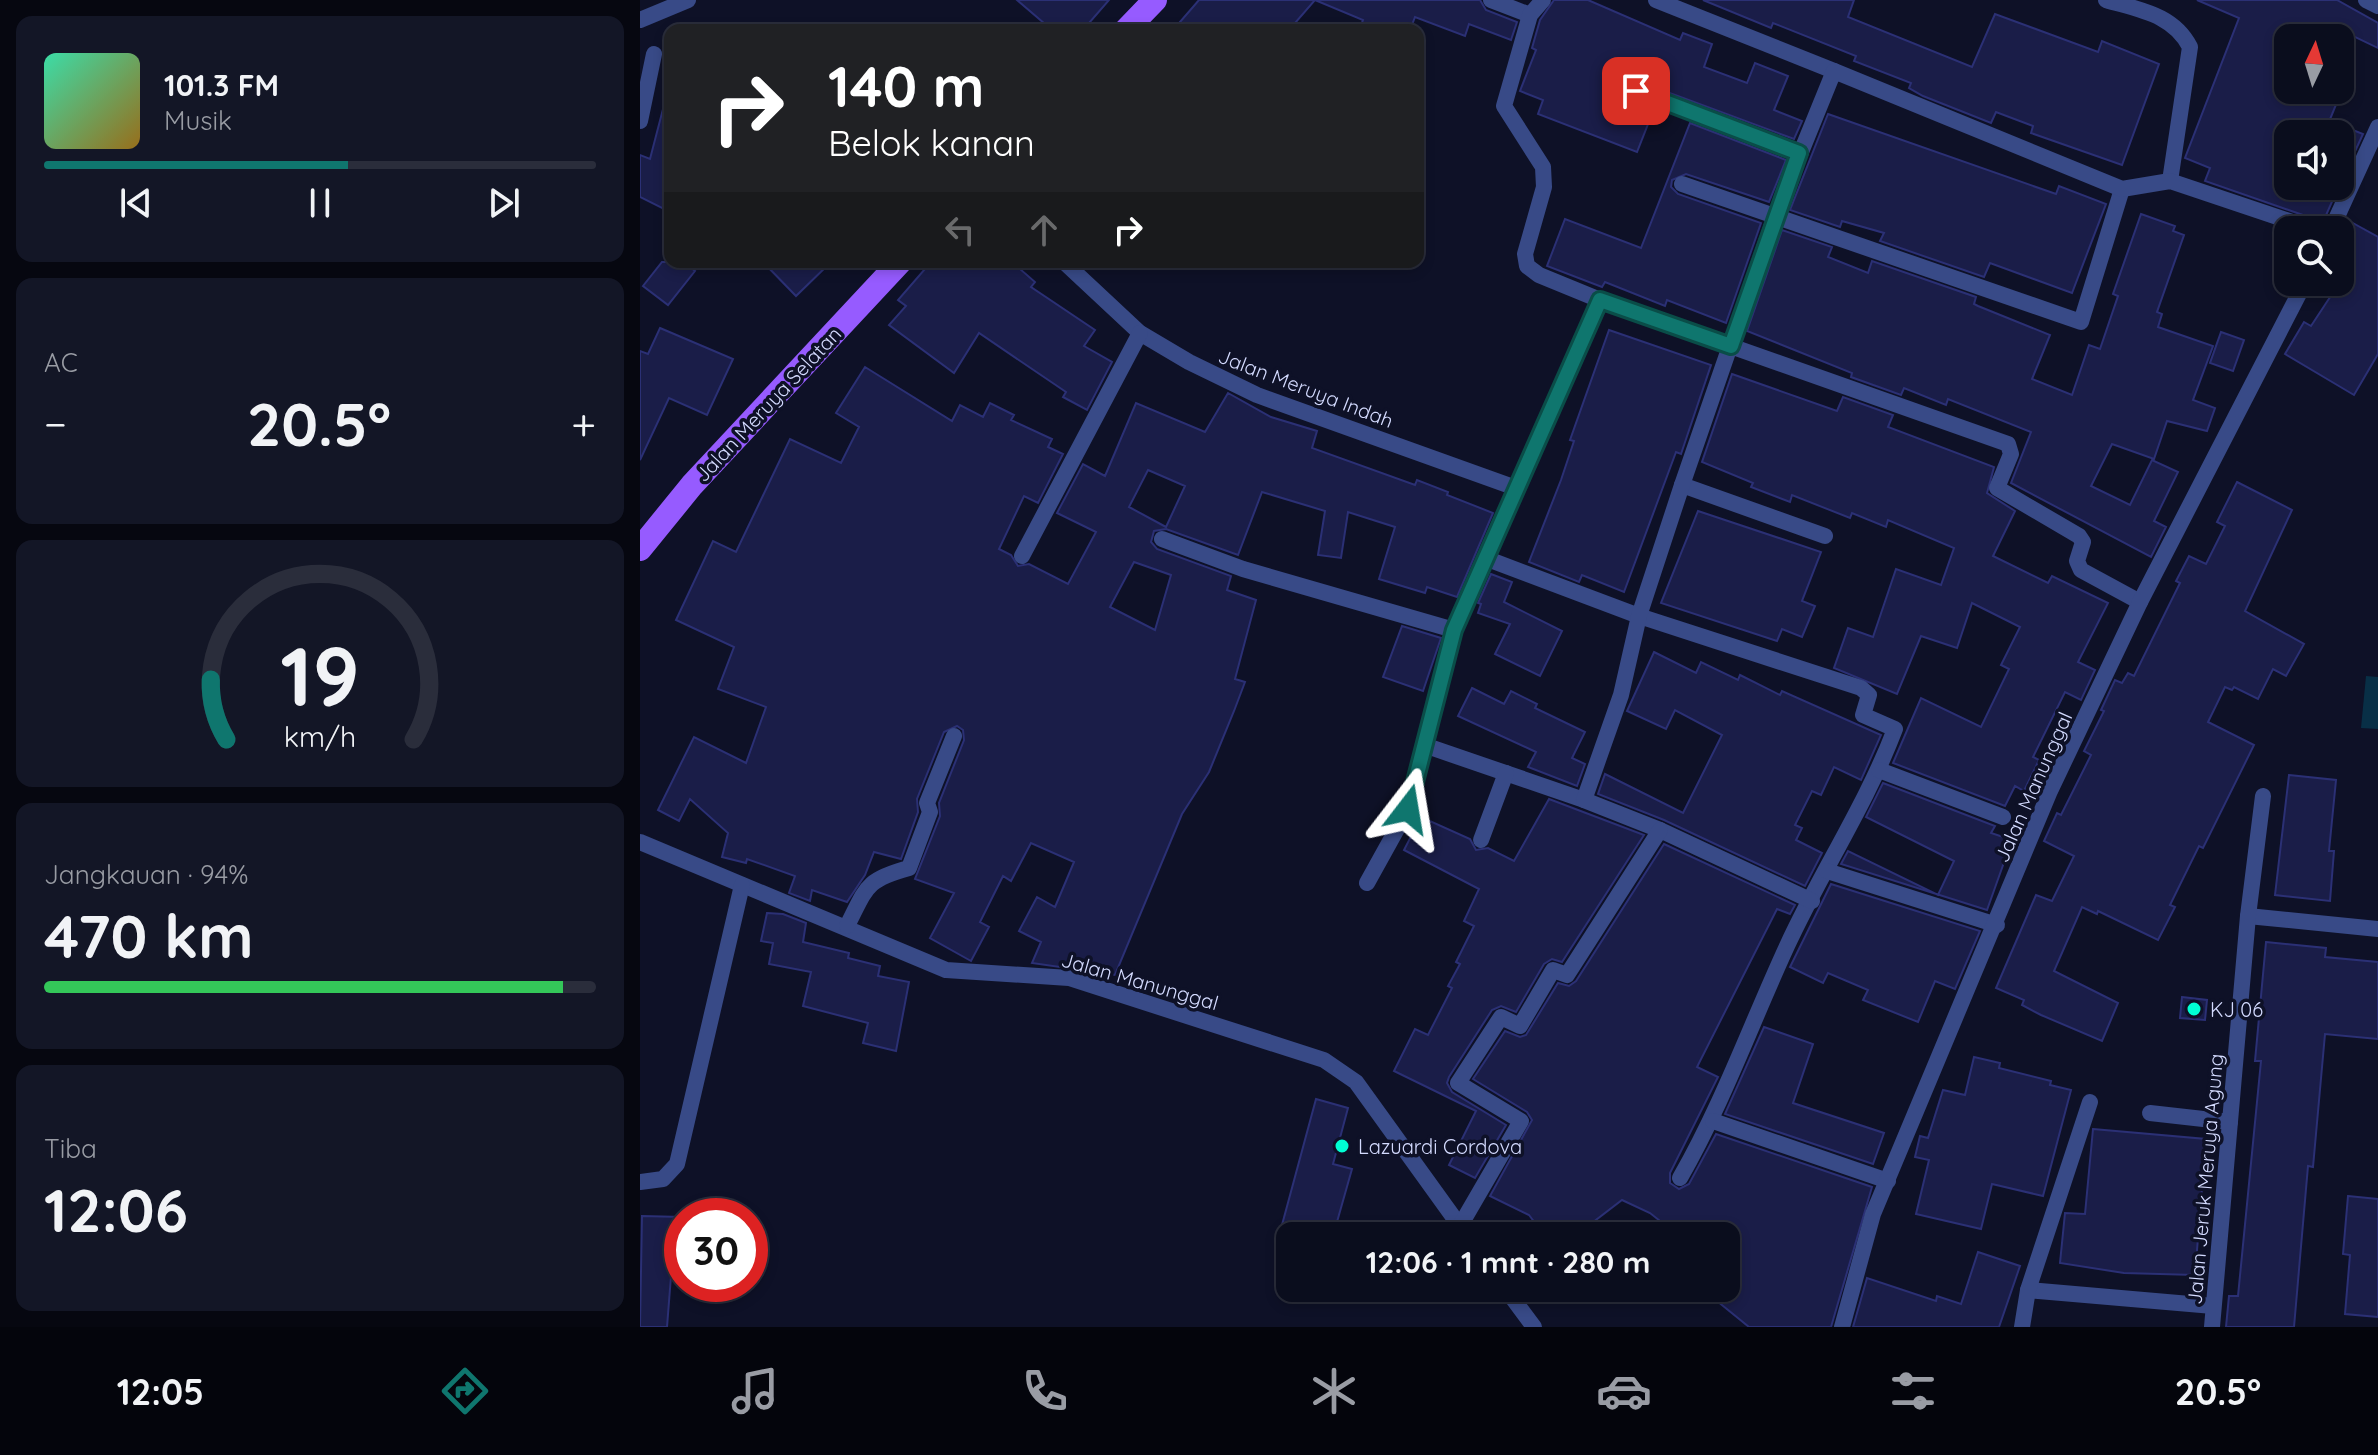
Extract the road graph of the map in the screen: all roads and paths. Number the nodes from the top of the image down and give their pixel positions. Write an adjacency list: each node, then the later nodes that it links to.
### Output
1 (688, 0): 10 (street)
2 (1155, 0): 11 (main road)
3 (1491, 0): 9 (street)
4 (1543, 0): 9 (street)
5 (1656, 0): 13 (street)
6 (2106, 0): 18 (street)
7 (2366, 0): 8 (street)
8 (2378, 6)
9 (1530, 15): 27 (street)
10 (640, 20)
11 (1132, 24)
12 (654, 54): 15 (street)
13 (1834, 71): 17 (street); 20 (street)
14 (1636, 91): 17 (street)
15 (640, 121)
16 (2378, 127): 23 (street)
17 (1799, 153): 21 (street)
18 (2170, 181): 20 (street); 22 (street)
19 (1682, 184): 21 (street)
20 (2122, 189): 21 (street)
21 (1775, 216): 29 (street)
22 (2274, 216)
23 (2337, 216)
24 (894, 268): 34 (main road, Jalan Meruya Selatan)
25 (1070, 268): 28 (street, Jalan Meruya Indah)
26 (2298, 296): 37 (street, Jalan Manunggal)
27 (1600, 300): 29 (street); 31 (street)
28 (1140, 333): 31 (street, Jalan Meruya Indah); 35 (street)
29 (1731, 346): 30 (street); 37 (street)
30 (1682, 485): 32 (street); 38 (street)
31 (1516, 488): 36 (street)
32 (1825, 536)
33 (1162, 539): 39 (street)
34 (640, 549)
35 (1022, 556)
36 (1485, 558): 38 (street); 39 (street)
37 (2140, 602): 55 (street, Jalan Manunggal)
38 (1639, 616): 42 (street); 45 (street)
39 (1454, 630): 41 (street)
40 (954, 736): 56 (street)
41 (1424, 745): 43 (street); 51 (street)
42 (1879, 770): 46 (street); 50 (street)
43 (1506, 773): 45 (street); 48 (street)
44 (2263, 796): 54 (street, Jalan Jeruk Meruya Agung)
45 (1584, 800): 47 (street)
46 (2003, 817)
47 (1660, 830): 53 (street); 66 (street)
48 (1481, 840)
49 (640, 842): 52 (street, Jalan Manunggal)
50 (1827, 871): 53 (street); 55 (street)
51 (1367, 883)
52 (742, 885): 56 (street, Jalan Manunggal); 64 (street)
53 (1812, 901): 60 (street)
54 (2248, 916): 57 (street); 61 (street, Jalan Jeruk Meruya Agung)
55 (1997, 925): 63 (street, Jalan Manunggal)
56 (847, 926): 65 (street, Jalan Manunggal)
57 (2378, 929)
58 (2090, 1102): 67 (street)
59 (2150, 1113): 61 (street)
60 (1713, 1121): 62 (street); 63 (street)
61 (2230, 1122): 69 (street, Jalan Jeruk Meruya Agung)
62 (1680, 1178)
63 (1888, 1181): 71 (street, Jalan Manunggal)
64 (640, 1182)
65 (1457, 1222)
66 (1469, 1222)
67 (2028, 1290): 69 (street); 72 (street)
68 (1515, 1302): 70 (street)
69 (2213, 1306): 73 (street, Jalan Jeruk Meruya Agung)
70 (1534, 1327)
71 (1842, 1327)
72 (2022, 1327)
73 (2212, 1327)

